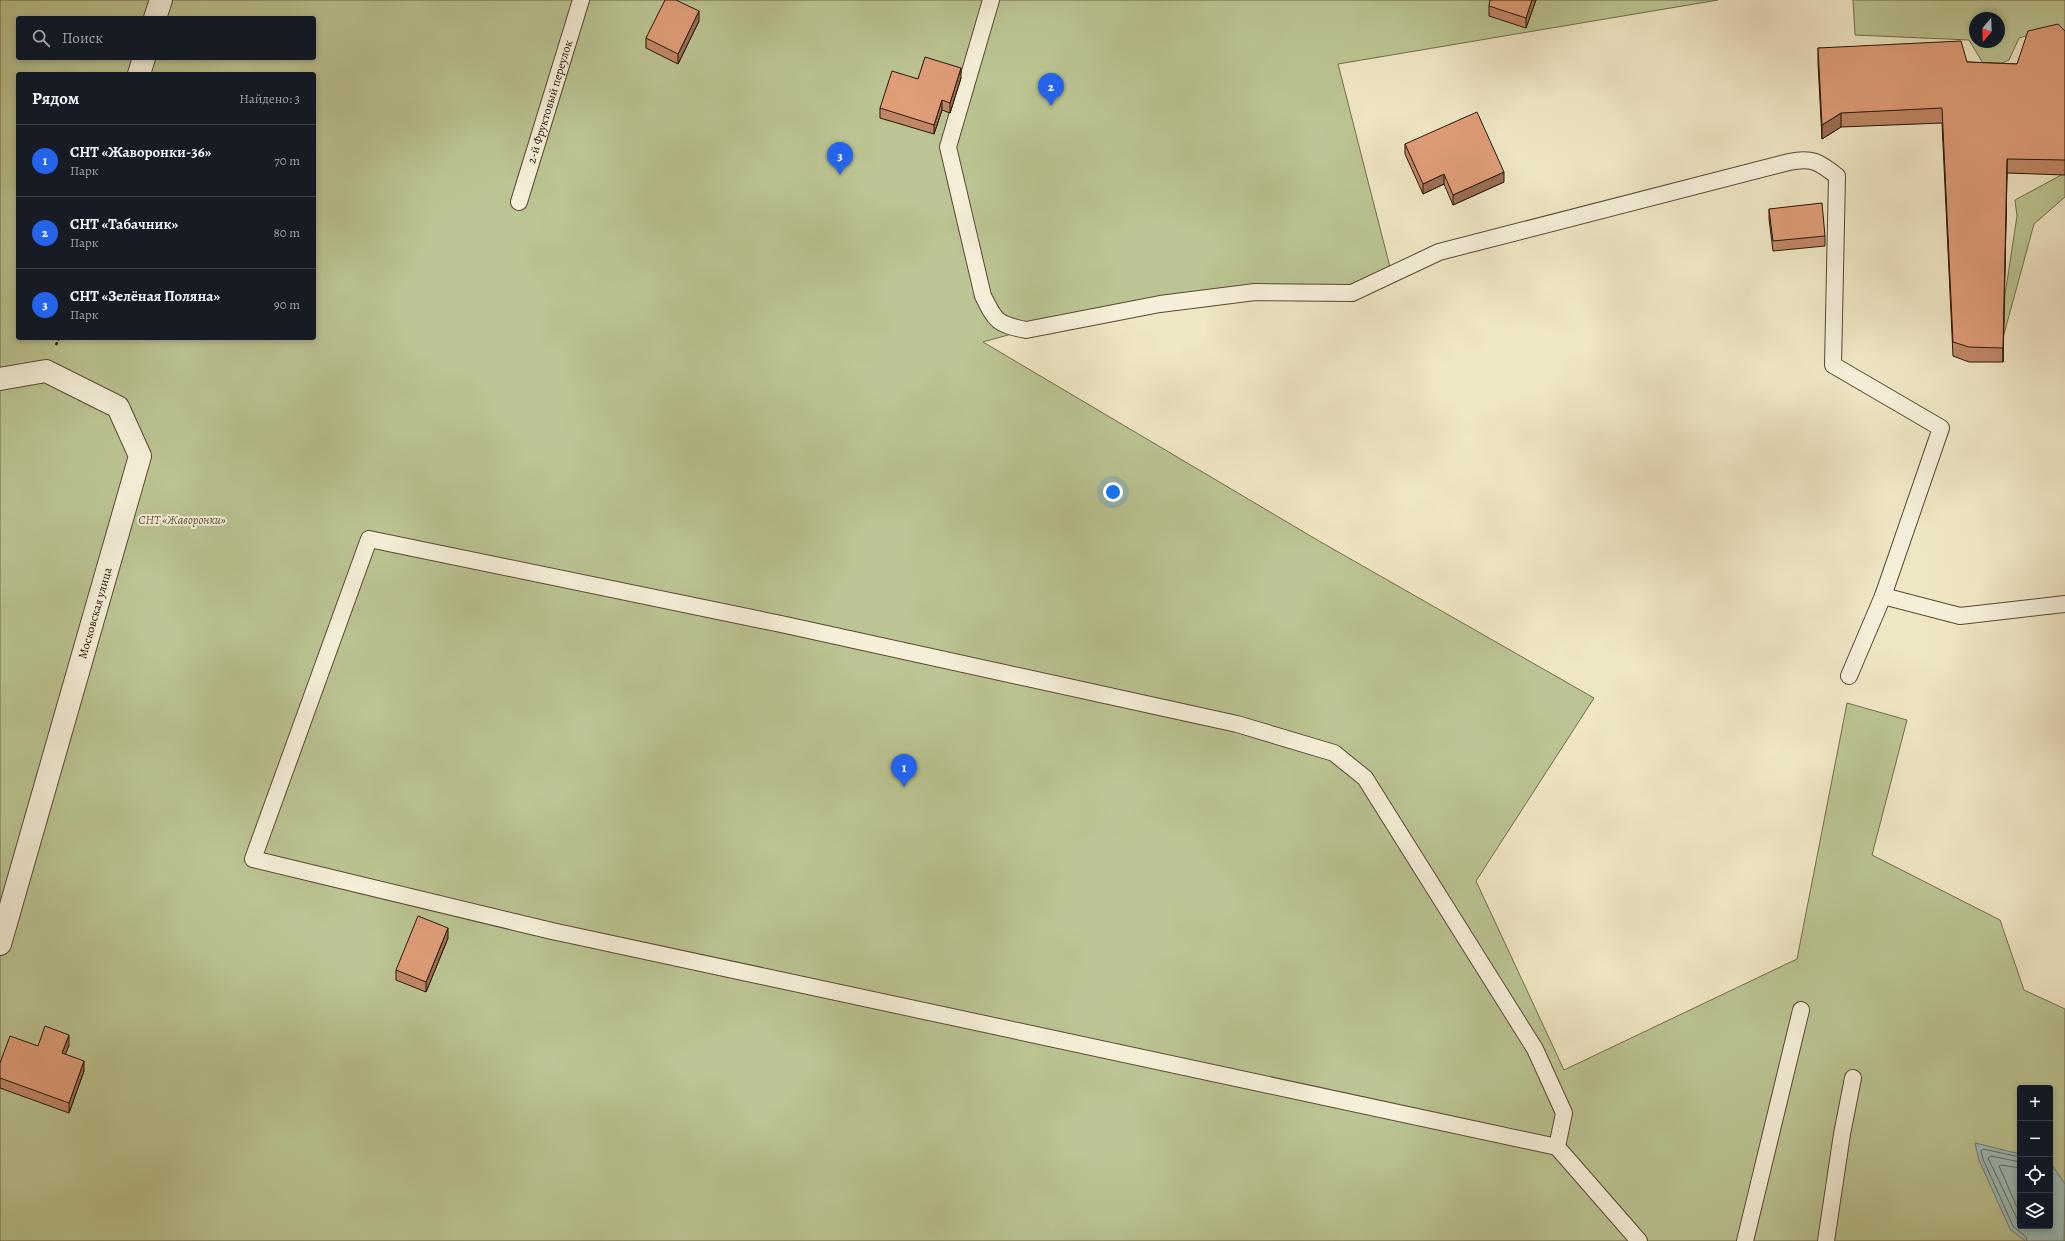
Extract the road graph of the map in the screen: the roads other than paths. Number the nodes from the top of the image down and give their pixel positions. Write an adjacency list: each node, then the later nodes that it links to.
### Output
1 (161, 0): 4 (street)
2 (581, 0): 7 (lane, 2-й Фруктовый переулок)
3 (991, 0): 9 (lane)
4 (156, 16)
5 (143, 60): 6 (street)
6 (140, 72)
7 (519, 202)
8 (0, 379): 12 (street, Московская улица)
9 (1883, 596): 10 (lane); 11 (lane)
10 (2065, 604)
11 (1848, 676)
12 (0, 944)
13 (1800, 1010): 17 (lane)
14 (1853, 1078): 18 (lane)
15 (1557, 1147): 15 (lane); 16 (lane)
16 (1639, 1241)
17 (1745, 1241)
18 (1826, 1241)

